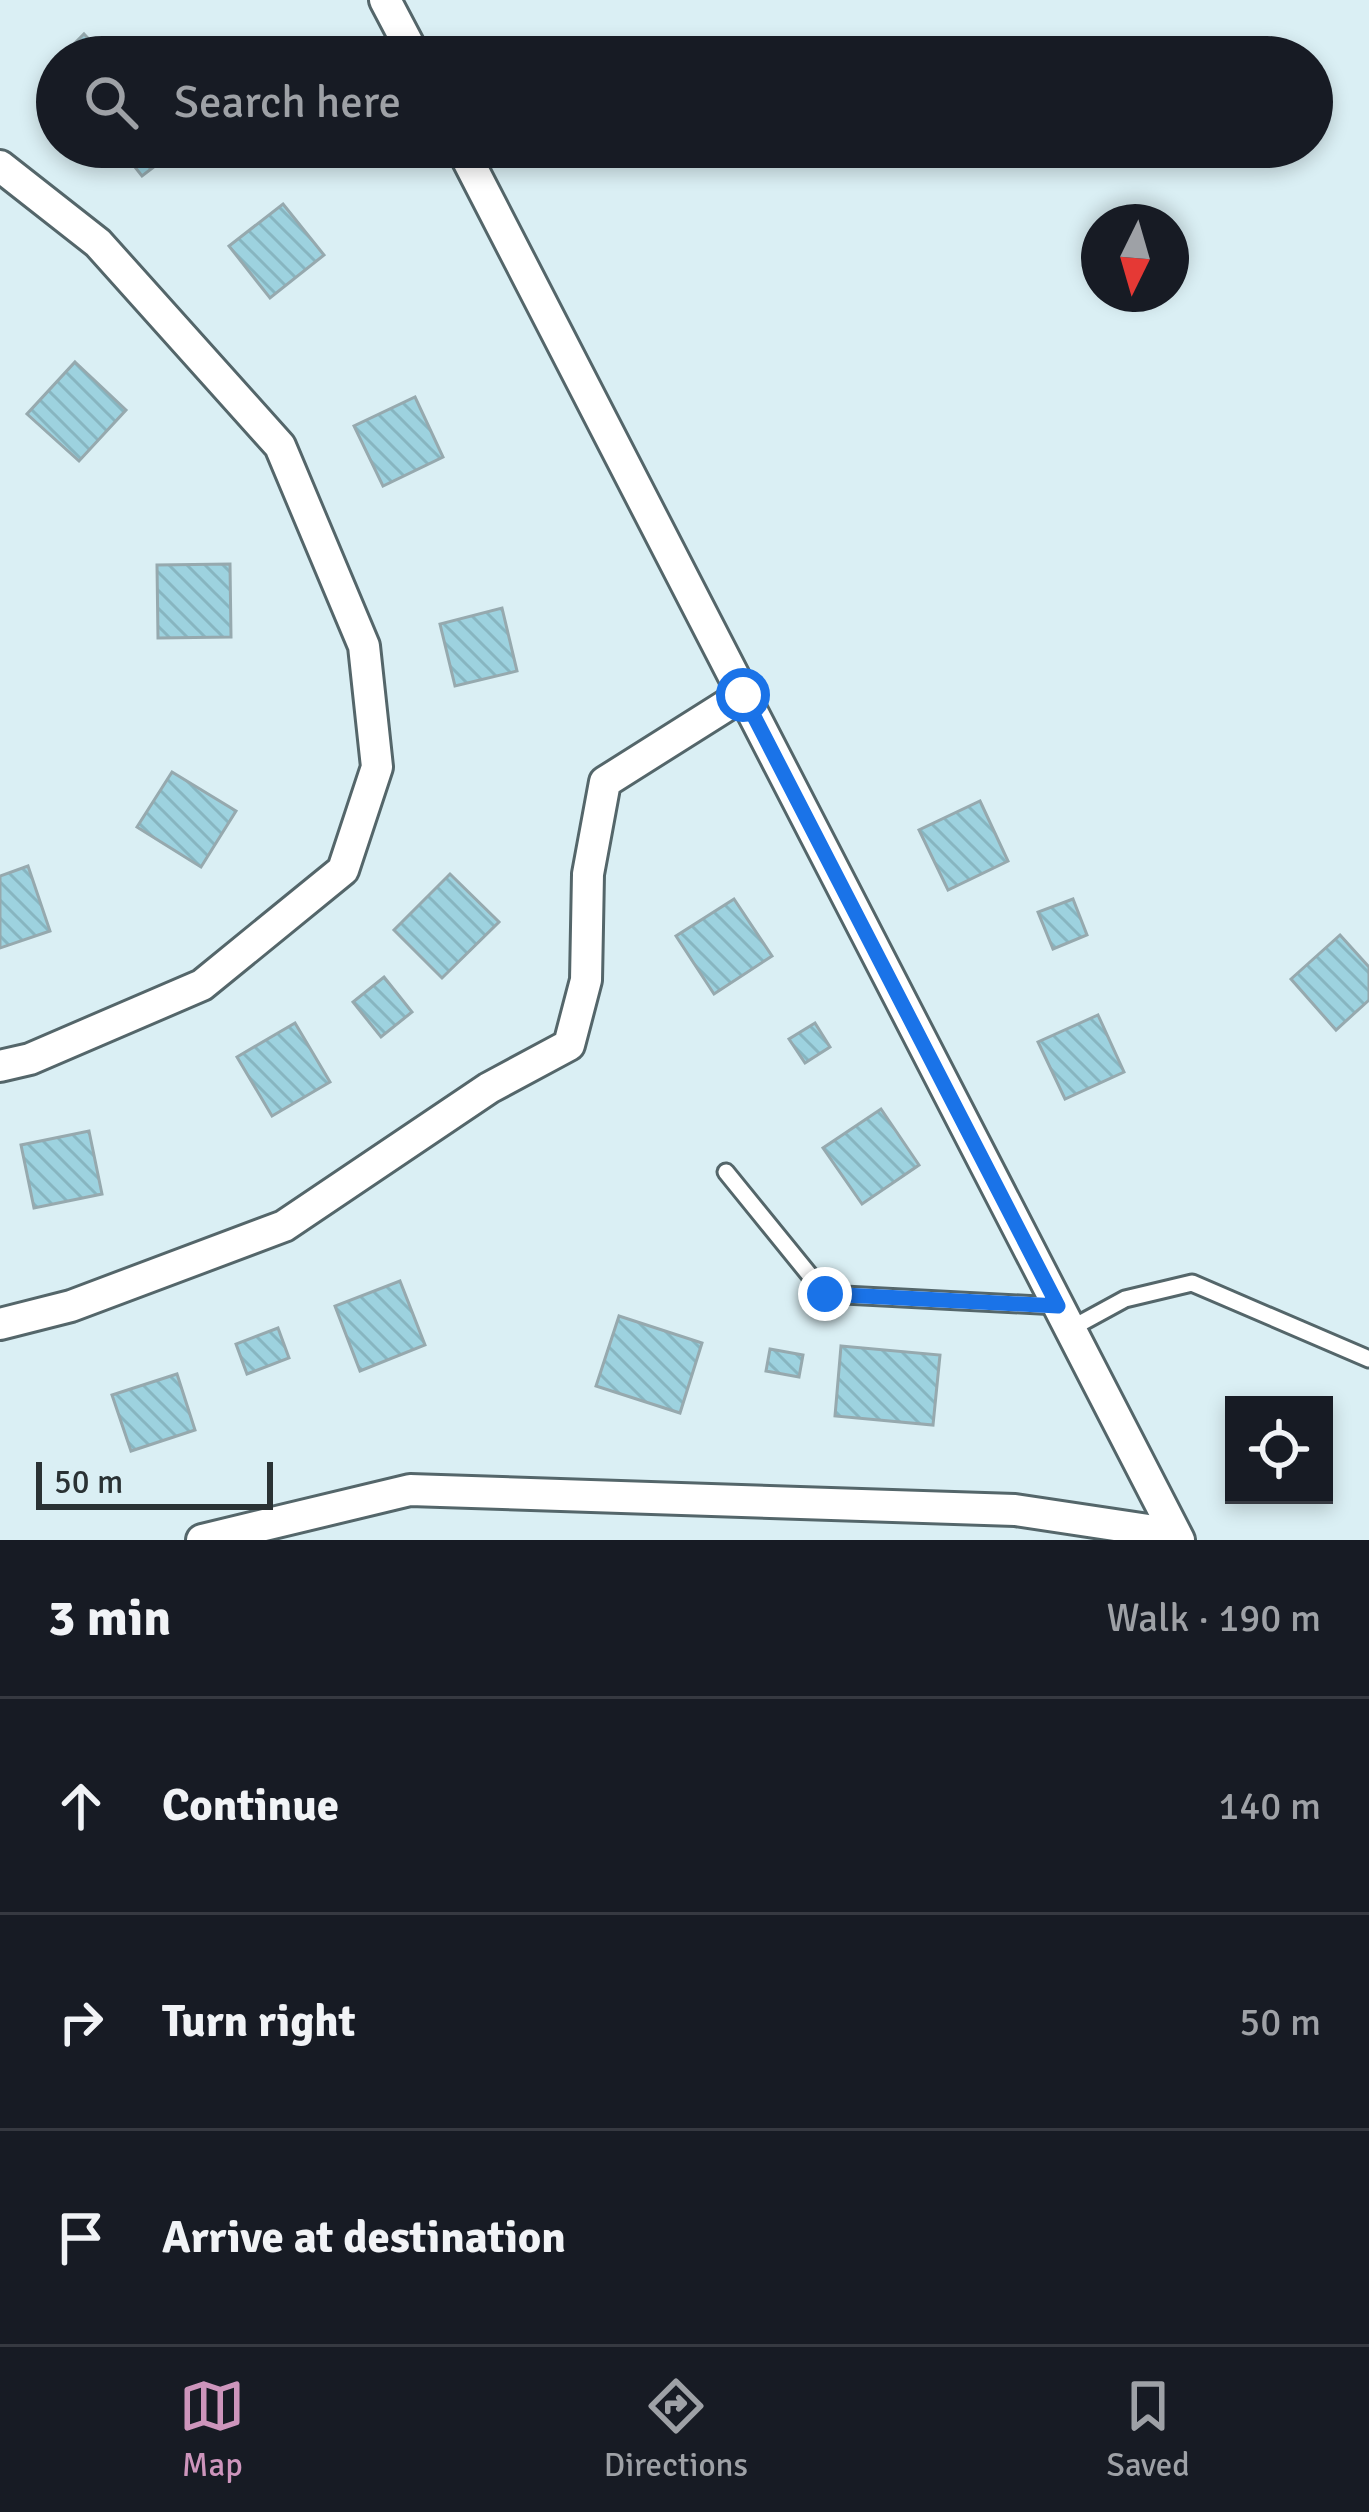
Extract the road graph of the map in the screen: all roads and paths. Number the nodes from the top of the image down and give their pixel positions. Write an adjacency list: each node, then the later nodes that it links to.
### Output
1 (385, 0): 2 (street)
2 (404, 36)
3 (0, 166): 6 (street)
4 (472, 168): 5 (street)
5 (743, 695): 8 (street); 9 (street)
6 (0, 1066)
7 (726, 1172): 8 (lane)
8 (1064, 1317): 10 (lane); 11 (street)
9 (0, 1324)
10 (1369, 1359)
11 (1177, 1537): 12 (street)
12 (202, 1540)

